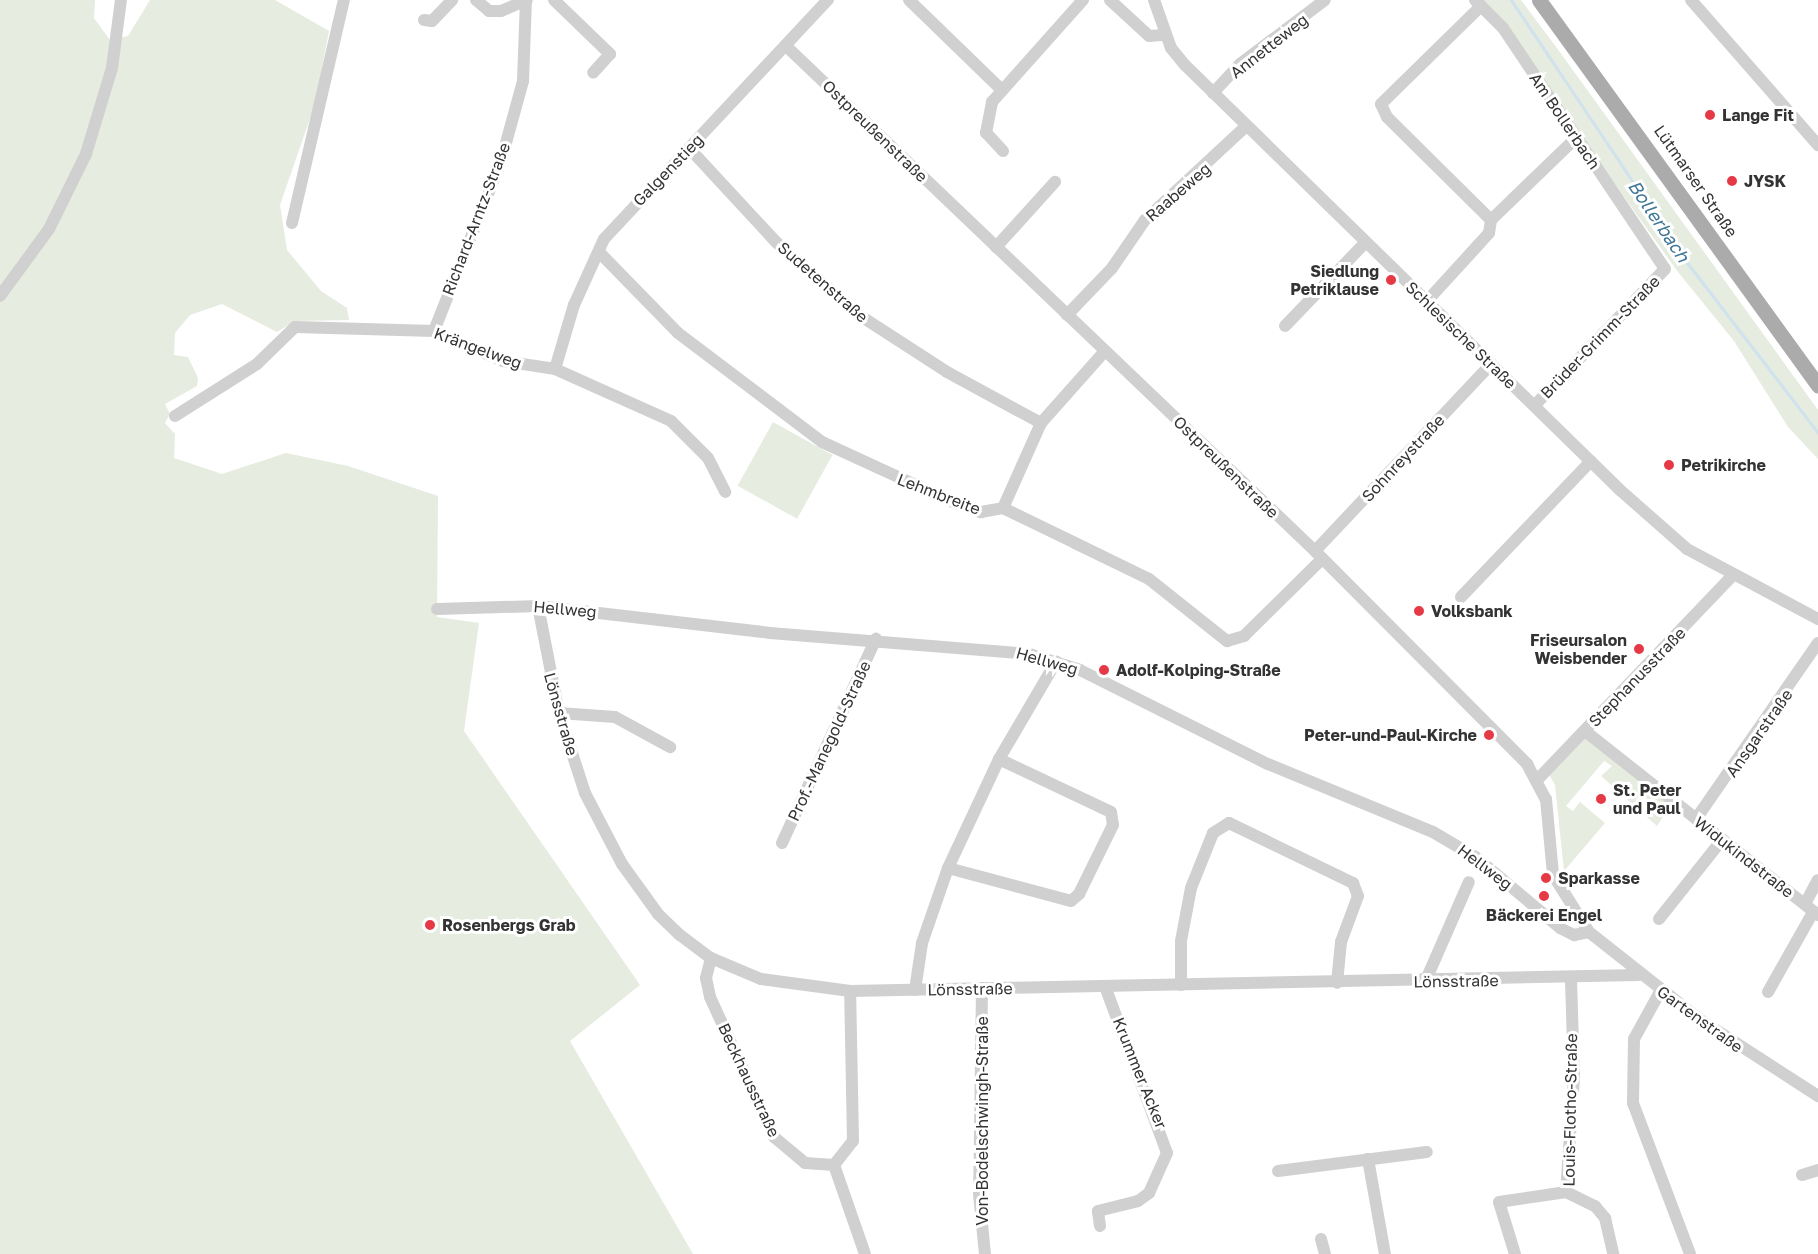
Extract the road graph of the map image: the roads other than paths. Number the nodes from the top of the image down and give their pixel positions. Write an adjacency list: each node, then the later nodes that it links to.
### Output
1 (121, 0): 34 (street)
2 (344, 0): 29 (street)
3 (452, 0): 16 (street)
4 (476, 0): 5 (street, Richard-Arntz-Straße)
5 (527, 0): 38 (street, Richard-Arntz-Straße)
6 (554, 0): 19 (street)
7 (909, 0): 20 (street)
8 (1083, 0): 20 (street)
9 (1110, 0): 17 (street)
10 (1154, 0): 17 (street, Schlesische Straße)
11 (1325, 0): 21 (street, Annetteweg)
12 (1539, 0): 42 (main road, Lütmarser Straße)
13 (1691, 0): 24 (street)
14 (824, 1): 18 (street, Galgenstieg)
15 (1478, 3): 23 (street, Am Bollerbach); 28 (street, Am Bollerbach)
16 (424, 20)
17 (1165, 35): 21 (street, Schlesische Straße)
18 (786, 46): 25 (street, Galgenstieg); 31 (street, Ostpreußenstraße)
19 (593, 73)
20 (1000, 89): 26 (street)
21 (1213, 93): 22 (street, Schlesische Straße)
22 (1246, 126): 30 (street, Schlesische Straße); 36 (street, Raabeweg)
23 (1575, 139): 28 (street); 33 (street, Am Bollerbach)
24 (1818, 145)
25 (689, 148): 32 (street, Galgenstieg); 45 (street, Sudetenstraße)
26 (1003, 151)
27 (1055, 182): 31 (street)
28 (1491, 220): 35 (street)
29 (292, 223)
30 (1364, 244): 35 (street, Schlesische Straße); 37 (street)
31 (996, 247): 36 (street, Ostpreußenstraße)
32 (599, 252): 41 (street, Galgenstieg); 48 (street, Lehmbreite)
33 (1665, 269): 43 (street, Brüder-Grimm-Straße)
34 (0, 296)
35 (1426, 301): 40 (street, Schlesische Straße)
36 (1067, 315): 39 (street, Ostpreußenstraße)
37 (1285, 326)
38 (434, 331): 41 (street, Krängelweg); 44 (street, Krängelweg)
39 (1105, 351): 45 (street); 49 (street, Ostpreußenstraße)
40 (1491, 364): 43 (street, Schlesische Straße); 49 (street, Sohnreystraße)
41 (555, 369): 47 (street, Krängelweg)
42 (1818, 386)
43 (1534, 405): 46 (street, Schlesische Straße)
44 (176, 416)
45 (1041, 423): 48 (street)
46 (1591, 460): 50 (street, Schlesische Straße); 51 (street)
47 (725, 492)
48 (1003, 508): 49 (street, Lehmbreite)
49 (1319, 555): 62 (street, Ostpreußenstraße)
50 (1733, 575): 54 (street, Schlesische Straße); 59 (street, Stephanusstraße)
51 (1461, 597)
52 (538, 606): 53 (street, Hellweg); 55 (street, Hellweg); 58 (street, Lönsstraße)
53 (437, 609)
54 (1818, 619)
55 (876, 639): 57 (street, Hellweg); 65 (street, Prof.-Manegold-Straße)
56 (1818, 644): 63 (street, Ansgarstraße)
57 (1056, 662): 61 (street); 71 (street, Hellweg)
58 (559, 713): 60 (street); 72 (street, Lönsstraße)
59 (1585, 731): 62 (street, Stephanusstraße); 63 (street, Widukindstraße)
60 (670, 747)
61 (999, 759): 66 (street); 66 (street)
62 (1539, 778): 71 (street, Ostpreußenstraße)
63 (1696, 819): 64 (street, Widukindstraße)
64 (1721, 841): 69 (street, Widukindstraße); 70 (street)
65 (782, 843)
66 (948, 868): 80 (street)
67 (1818, 880): 69 (street)
68 (1469, 882): 75 (street)
69 (1812, 910): 83 (street)
70 (1659, 919)
71 (1590, 932): 73 (street, Gartenstraße)
72 (711, 958): 82 (street, Lönsstraße); 87 (street, Beckhausstraße)
73 (1640, 975): 74 (street, Lönsstraße); 81 (street, Gartenstraße)
74 (1570, 980): 75 (street, Lönsstraße); 91 (street, Louis-Flotho-Straße)
75 (1425, 982): 76 (street, Lönsstraße)
76 (1337, 983): 77 (street, Lönsstraße); 77 (street)
77 (1181, 985): 78 (street, Lönsstraße)
78 (1105, 986): 79 (street, Lönsstraße); 92 (street, Krummer Acker)
79 (982, 988): 80 (street, Lönsstraße); 95 (street, Von-Bodelschwingh-Straße)
80 (915, 990): 82 (street, Lönsstraße)
81 (1661, 990): 84 (street, Gartenstraße); 100 (street)
82 (850, 991): 87 (street)
83 (1767, 992)
84 (1818, 1096)
85 (1427, 1152): 86 (street)
86 (1368, 1159): 89 (street); 97 (street)
87 (834, 1165): 94 (street)
88 (1818, 1170): 90 (street)
89 (1278, 1171)
90 (1802, 1175)
91 (1566, 1192): 98 (street); 99 (street, Louis-Flotho-Straße)
92 (1100, 1226)
93 (1321, 1239): 96 (street)
94 (865, 1254)
95 (985, 1254)
96 (1324, 1254)
97 (1384, 1254)
98 (1515, 1254)
99 (1613, 1254)
100 (1690, 1254)

